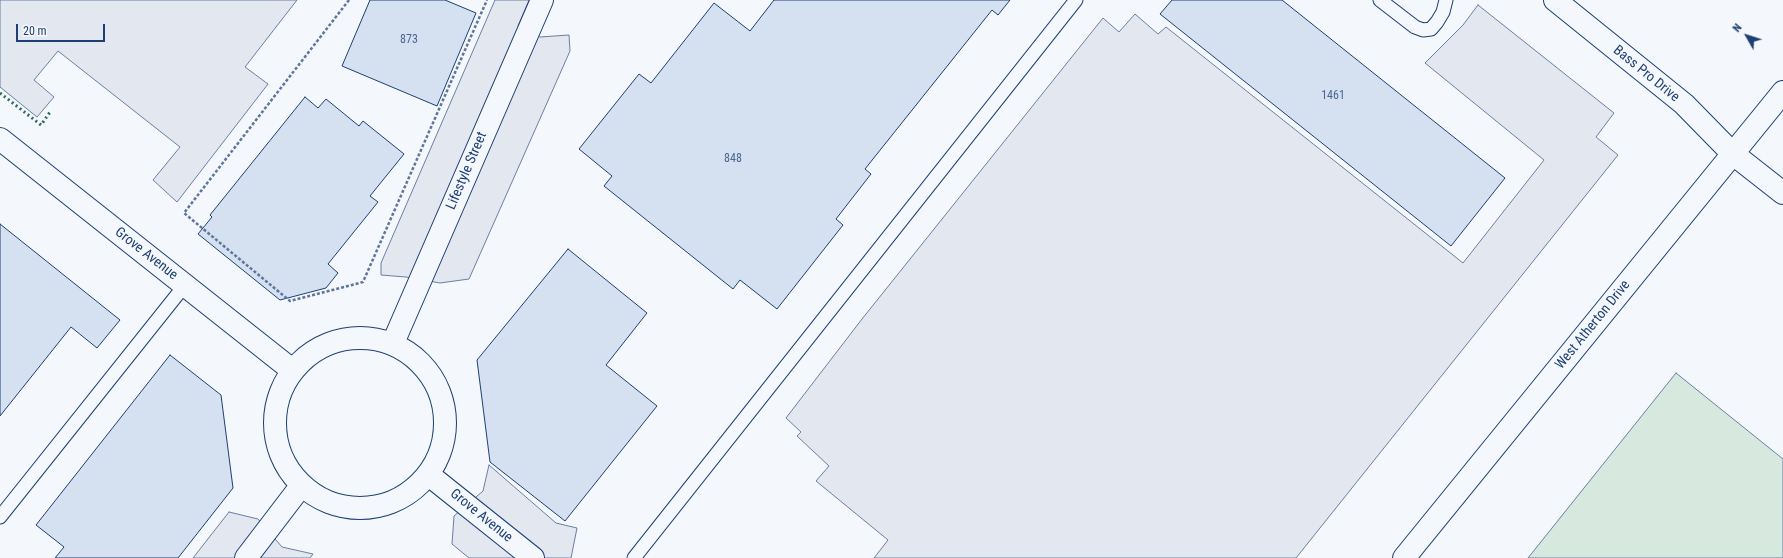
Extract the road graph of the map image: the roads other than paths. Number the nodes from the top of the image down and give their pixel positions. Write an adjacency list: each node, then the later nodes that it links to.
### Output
1 (542, 0): 11 (street, Lifestyle Street)
2 (1076, 0): 18 (lane)
3 (1380, 0): 4 (lane)
4 (1446, 0)
5 (1555, 0): 8 (street, Bass Pro Drive)
6 (1783, 92): 8 (street, West Atherton Drive)
7 (0, 139): 10 (street, Grove Avenue)
8 (1732, 153): 9 (street, Bass Pro Drive); 19 (street, West Atherton Drive)
9 (1783, 193)
10 (185, 285): 12 (street, Grove Avenue); 15 (lane)
11 (393, 343): 12 (street); 13 (street)
12 (292, 370): 14 (street)
13 (429, 475): 14 (street); 17 (street, Grove Avenue)
14 (301, 486): 16 (street)
15 (0, 517)
16 (246, 558)
17 (533, 558)
18 (634, 558)
19 (1404, 558)

